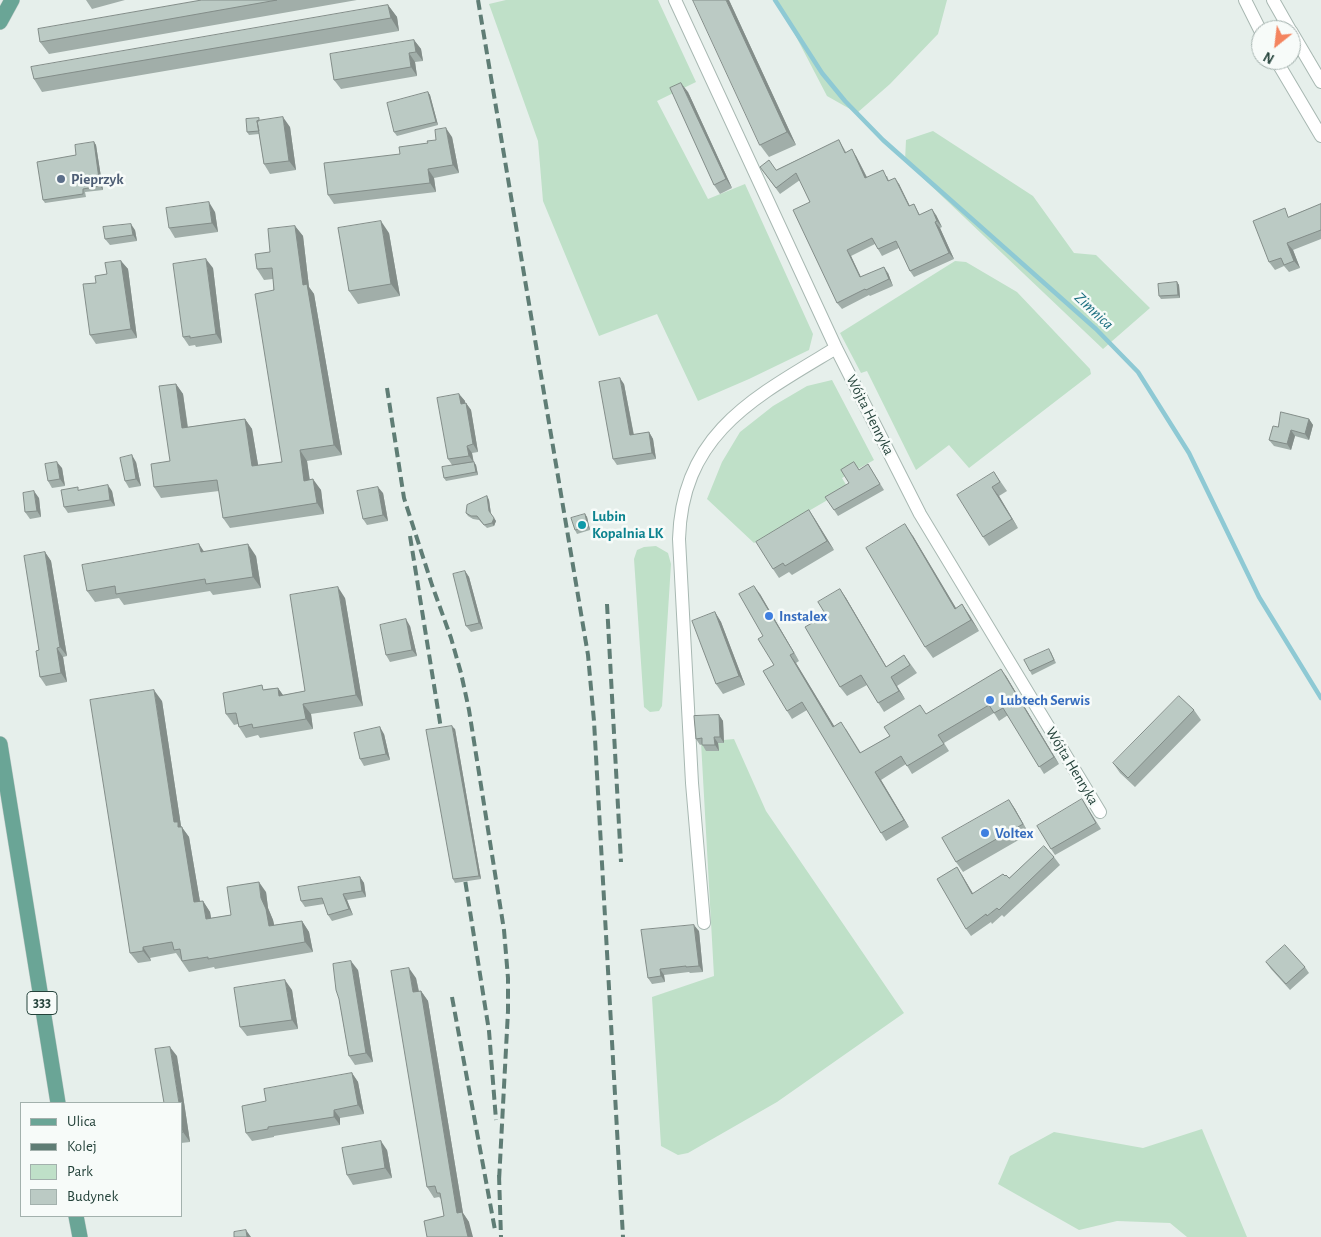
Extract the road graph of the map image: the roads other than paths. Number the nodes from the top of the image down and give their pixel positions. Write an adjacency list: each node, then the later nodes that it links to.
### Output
1 (12, 0): 7 (main road)
2 (675, 0): 12 (street, Wójta Henryka)
3 (1245, 0): 5 (street)
4 (1273, 0): 6 (street)
5 (1255, 20)
6 (1285, 20)
7 (0, 22)
8 (1301, 48): 10 (street)
9 (1282, 70): 11 (street)
10 (1321, 82)
11 (1321, 136)
12 (836, 348): 14 (street, Wójta Henryka); 15 (street)
13 (0, 744): 16 (main road, 333)
14 (1100, 812)
15 (704, 923)
16 (58, 1102)
17 (76, 1217): 18 (main road)
18 (80, 1237)

